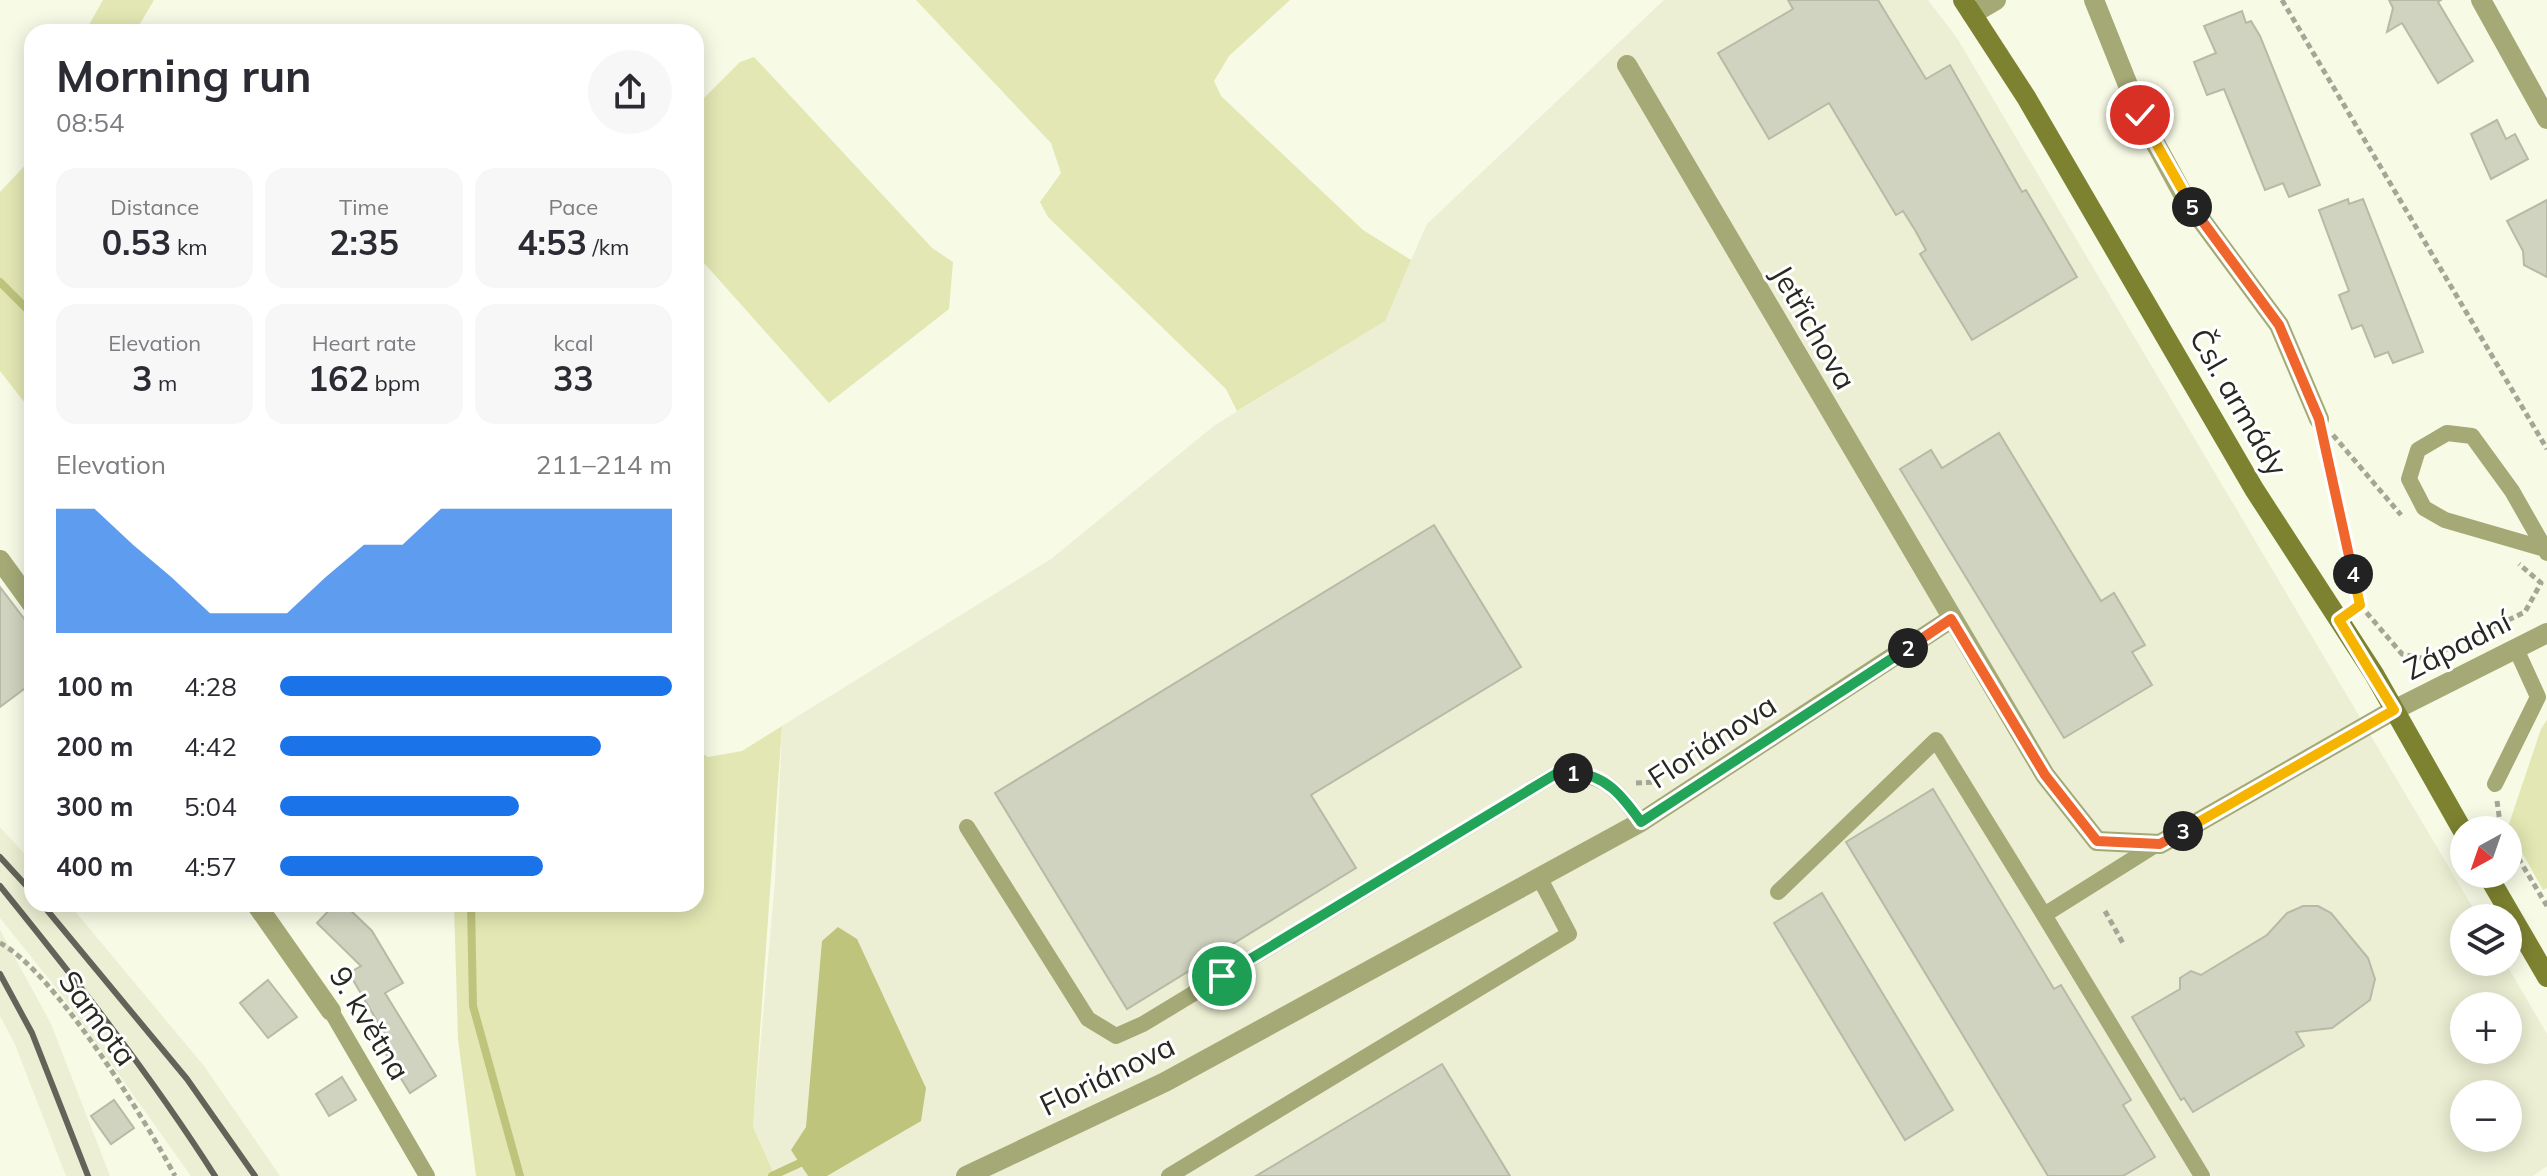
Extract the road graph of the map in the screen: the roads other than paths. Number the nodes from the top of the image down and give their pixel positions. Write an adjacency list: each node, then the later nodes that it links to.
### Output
1 (1996, 0): 4 (street)
2 (2094, 0): 7 (street)
3 (2481, 0): 6 (street)
4 (1967, 7): 14 (main road, Čsl. armády)
5 (1627, 65): 11 (street, Jetřichova)
6 (2547, 119)
7 (2319, 419)
8 (2546, 551): 8 (lane)
9 (0, 560): 10 (street)
10 (24, 593)
11 (1951, 619): 17 (street, Floriánova); 19 (street)
12 (2547, 633): 13 (street, Západní)
13 (2517, 651): 14 (street, Západní); 15 (lane)
14 (2394, 710): 16 (main road, Čsl. armády); 19 (street)
15 (2495, 784)
16 (2454, 816)
17 (1641, 822): 18 (lane); 20 (street, Floriánova)
18 (967, 827)
19 (2157, 844): 24 (lane)
20 (1539, 877): 28 (street, Floriánova); 29 (lane)
21 (2495, 888): 25 (main road)
22 (1778, 892): 24 (lane)
23 (262, 912): 26 (street, 9. května)
24 (2044, 915): 30 (lane)
25 (2547, 977)
26 (331, 1011): 27 (lane, 9. května)
27 (427, 1176)
28 (966, 1176)
29 (1169, 1176)
30 (2202, 1176)

